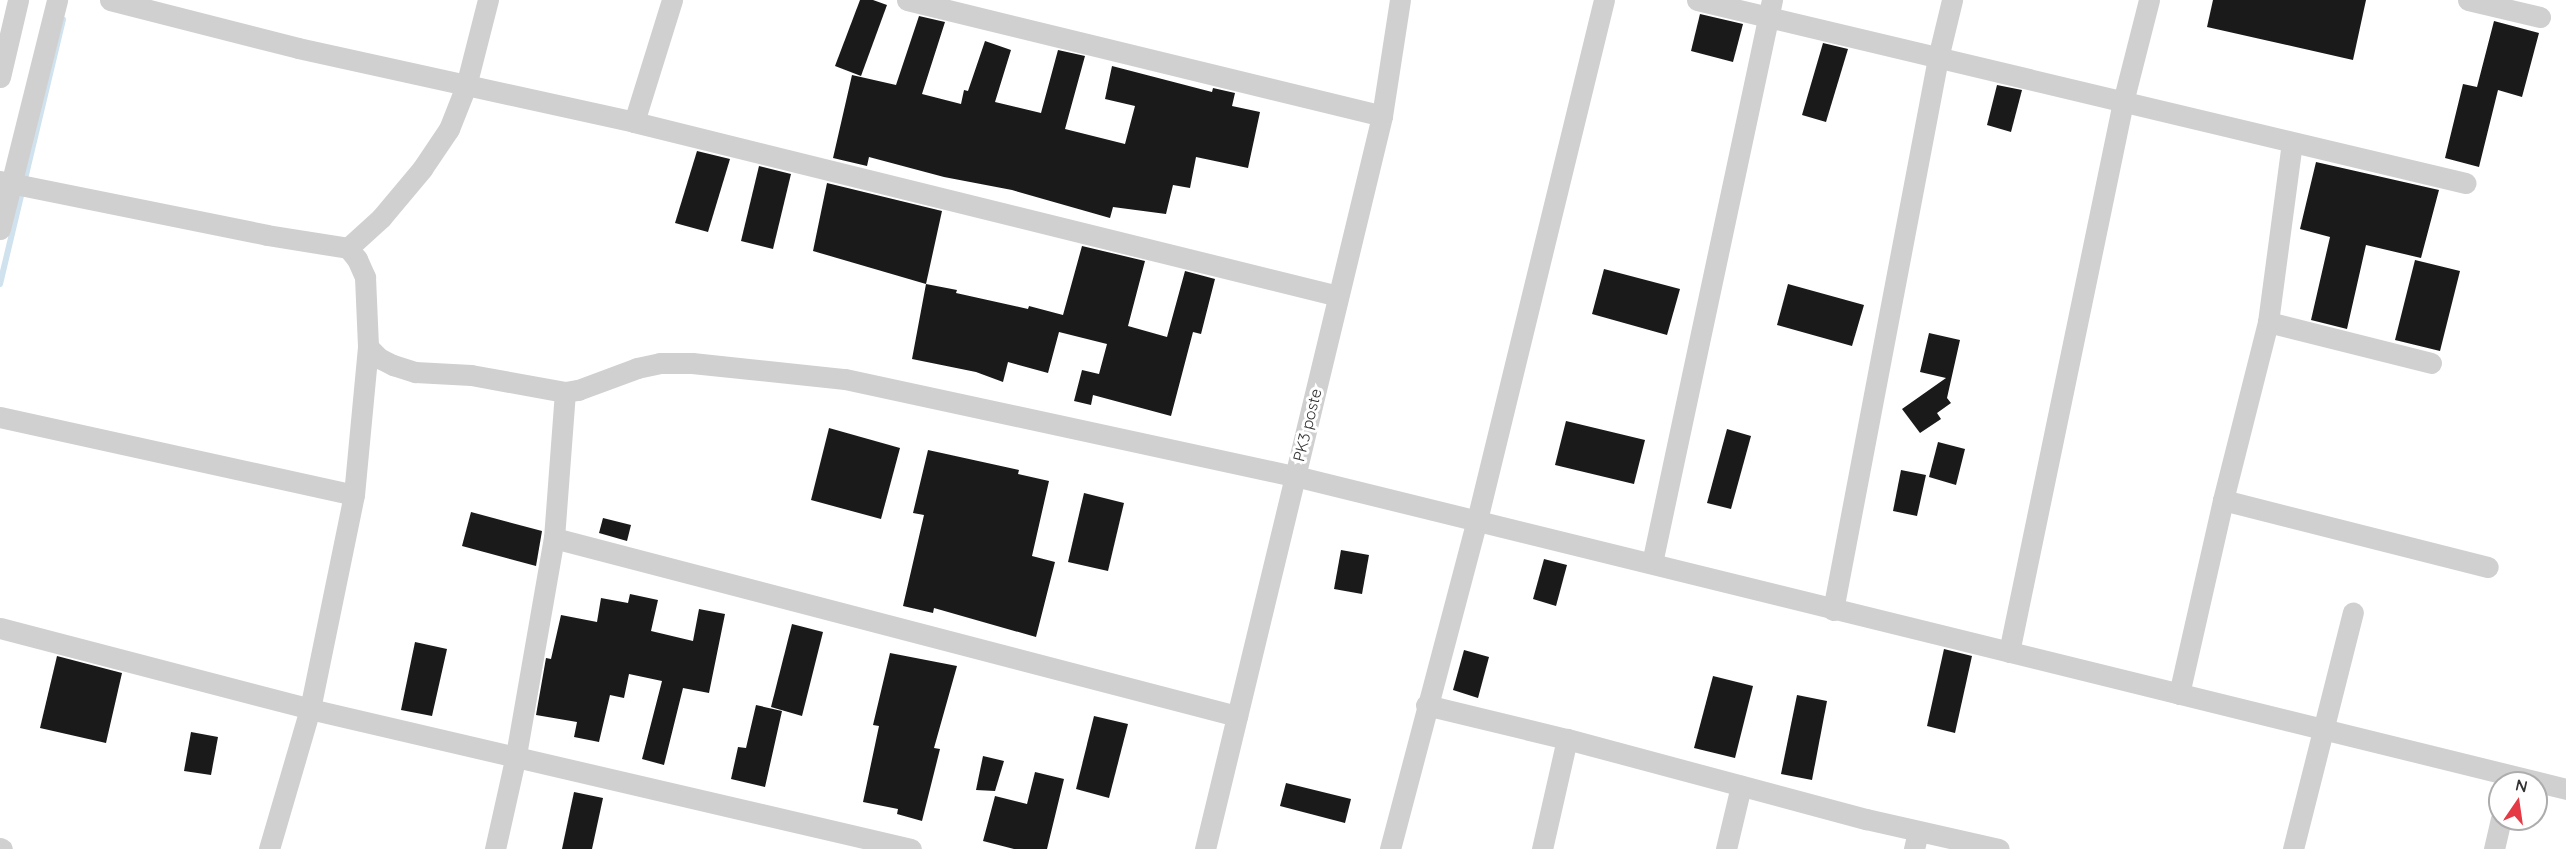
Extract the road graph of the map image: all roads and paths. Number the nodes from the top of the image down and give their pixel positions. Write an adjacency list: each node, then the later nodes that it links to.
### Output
1 (18, 0): 16 (street)
2 (57, 0): 22 (street)
3 (110, 0): 17 (street)
4 (488, 0): 17 (street)
5 (672, 0): 20 (street)
6 (907, 0): 19 (street)
7 (1400, 0): 19 (street, PK3 poste)
8 (1604, 0): 35 (street)
9 (1697, 0): 13 (street)
10 (1952, 0): 15 (street)
11 (2149, 0): 18 (street)
12 (2468, 0): 14 (street)
13 (1771, 9): 15 (street); 37 (street)
14 (2540, 17)
15 (1938, 57): 18 (street); 39 (street)
16 (0, 77)
17 (466, 86): 20 (street); 25 (street)
18 (2123, 102): 21 (street); 42 (street)
19 (1382, 116): 26 (street, PK3 poste)
20 (634, 122): 26 (street)
21 (2292, 143): 23 (street); 27 (street)
22 (6, 182): 24 (street); 25 (street)
23 (2464, 183)
24 (0, 229)
25 (348, 248): 28 (street)
26 (1338, 296): 32 (street, PK3 poste)
27 (2268, 322): 29 (street); 34 (street)
28 (368, 347): 30 (street); 33 (street)
29 (2431, 363)
30 (565, 392): 32 (street); 36 (street)
31 (0, 417): 33 (street)
32 (1295, 476): 35 (street); 46 (street, PK3 poste)
33 (354, 495): 45 (street)
34 (2223, 500): 38 (street); 43 (street)
35 (1477, 519): 37 (street); 44 (street)
36 (554, 538): 46 (street); 49 (street)
37 (1652, 563): 39 (street)
38 (2488, 567)
39 (1833, 610): 42 (street)
40 (2353, 612): 47 (street)
41 (0, 628): 45 (street)
42 (2009, 652): 43 (street)
43 (2179, 694): 47 (street)
44 (1426, 705): 48 (street); 60 (street)
45 (310, 709): 49 (street); 56 (street)
46 (1237, 716): 59 (street, PK3 poste)
47 (2324, 729): 50 (street); 64 (street)
48 (1567, 739): 51 (street); 61 (street)
49 (516, 755): 57 (street); 58 (street)
50 (2488, 773)
51 (1741, 786): 55 (street); 62 (street)
52 (2548, 786): 53 (street)
53 (2566, 789)
54 (2498, 831): 65 (street)
55 (1916, 840): 63 (street)
56 (269, 849)
57 (495, 849)
58 (911, 849)
59 (1205, 849)
60 (1390, 849)
61 (1542, 849)
62 (1726, 849)
63 (1999, 849)
64 (2293, 849)
65 (2494, 849)

